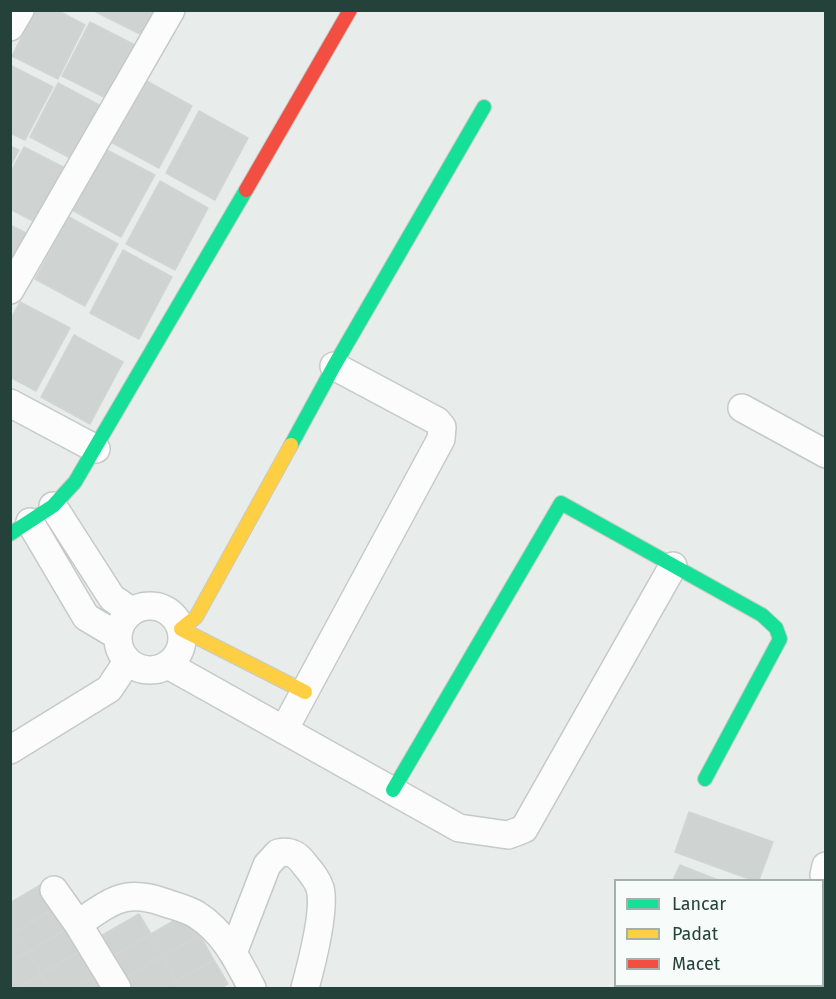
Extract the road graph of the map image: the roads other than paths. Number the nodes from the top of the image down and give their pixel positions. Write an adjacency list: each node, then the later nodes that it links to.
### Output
1 (20, 10): 4 (street)
2 (171, 10): 6 (street)
3 (350, 10): 10 (street)
4 (10, 27)
5 (484, 107): 7 (street)
6 (10, 290)
7 (334, 366): 16 (street); 20 (street)
8 (10, 404): 10 (street)
9 (742, 408): 11 (street)
10 (96, 449): 12 (street)
11 (825, 454)
12 (53, 506): 13 (street); 15 (street)
13 (20, 528): 17 (street)
14 (673, 566): 23 (street); 24 (street); 24 (street)
15 (131, 611): 16 (street); 17 (street)
16 (181, 629): 19 (street); 20 (street)
17 (118, 636): 18 (street)
18 (128, 662): 19 (street); 22 (street)
19 (168, 665): 21 (street)
20 (305, 692): 21 (street)
21 (284, 730): 24 (street)
22 (10, 750)
23 (705, 780)
24 (393, 790)
25 (825, 866): 26 (street)
26 (825, 884)
27 (54, 890): 28 (street)
28 (78, 924): 29 (street); 30 (street)
29 (233, 953): 31 (street); 32 (street)
30 (117, 988)
31 (252, 988)
32 (305, 988)

